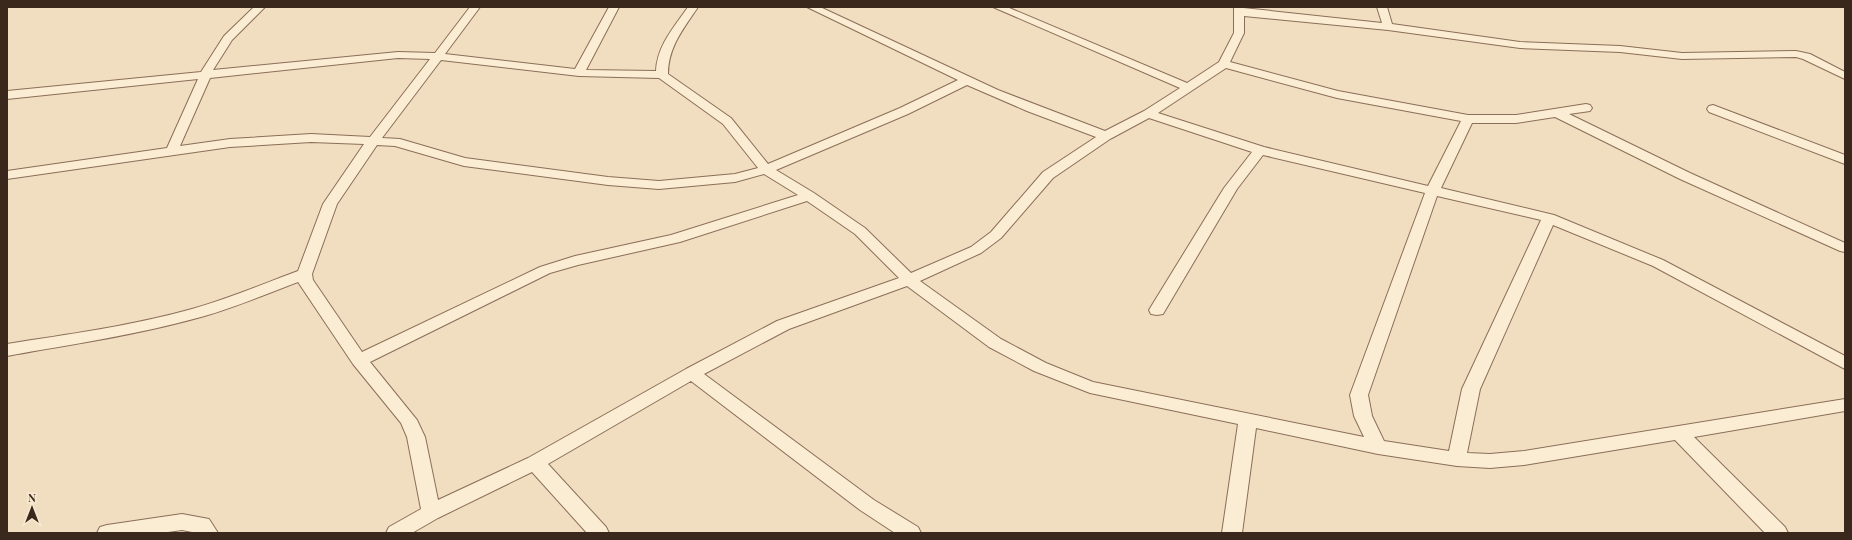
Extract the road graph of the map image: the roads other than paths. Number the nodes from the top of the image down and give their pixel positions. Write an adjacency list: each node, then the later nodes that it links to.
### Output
1 (260, 7): 13 (street)
2 (475, 7): 10 (street)
3 (614, 7): 12 (street)
4 (693, 7): 14 (street)
5 (812, 7): 16 (street)
6 (998, 7): 17 (street)
7 (1382, 7): 9 (street)
8 (1239, 9): 9 (street); 11 (street)
9 (1388, 27): 15 (street)
10 (438, 56): 12 (street); 13 (street); 25 (street)
11 (1224, 64): 17 (street); 23 (street)
12 (579, 73): 14 (street)
13 (205, 75): 18 (street); 27 (street)
14 (662, 75): 29 (street)
15 (1845, 76)
16 (966, 81): 24 (street); 29 (street)
17 (1187, 87): 21 (street)
18 (7, 95)
19 (1586, 108): 22 (street)
20 (1713, 109): 28 (street)
21 (1148, 114): 24 (street); 26 (street)
22 (1557, 114): 23 (street); 34 (street)
23 (1468, 118): 31 (street)
24 (1106, 136): 36 (street)
25 (373, 141): 27 (street); 29 (street); 35 (street)
26 (1260, 150): 31 (street); 37 (street)
27 (172, 151): 30 (street)
28 (1845, 160)
29 (766, 170): 32 (street)
30 (7, 176)
31 (1432, 192): 33 (street); 45 (street)
32 (809, 196): 36 (street); 39 (street)
33 (1549, 218): 40 (street); 46 (street)
34 (1845, 248)
35 (304, 274): 38 (street); 39 (street)
36 (909, 280): 41 (street); 43 (street)
37 (1158, 310)
38 (7, 350)
39 (359, 360): 48 (street)
40 (1845, 363)
41 (692, 373): 47 (street); 53 (street)
42 (1845, 405): 44 (street)
43 (1248, 420): 45 (street); 54 (street)
44 (1678, 432): 46 (street); 55 (street)
45 (1378, 447): 46 (street)
46 (1457, 459)
47 (535, 463): 48 (street); 52 (street)
48 (431, 512): 51 (street)
49 (107, 533): 50 (street)
50 (208, 533)
51 (396, 533)
52 (599, 533)
53 (911, 533)
54 (1232, 533)
55 (1778, 533)

